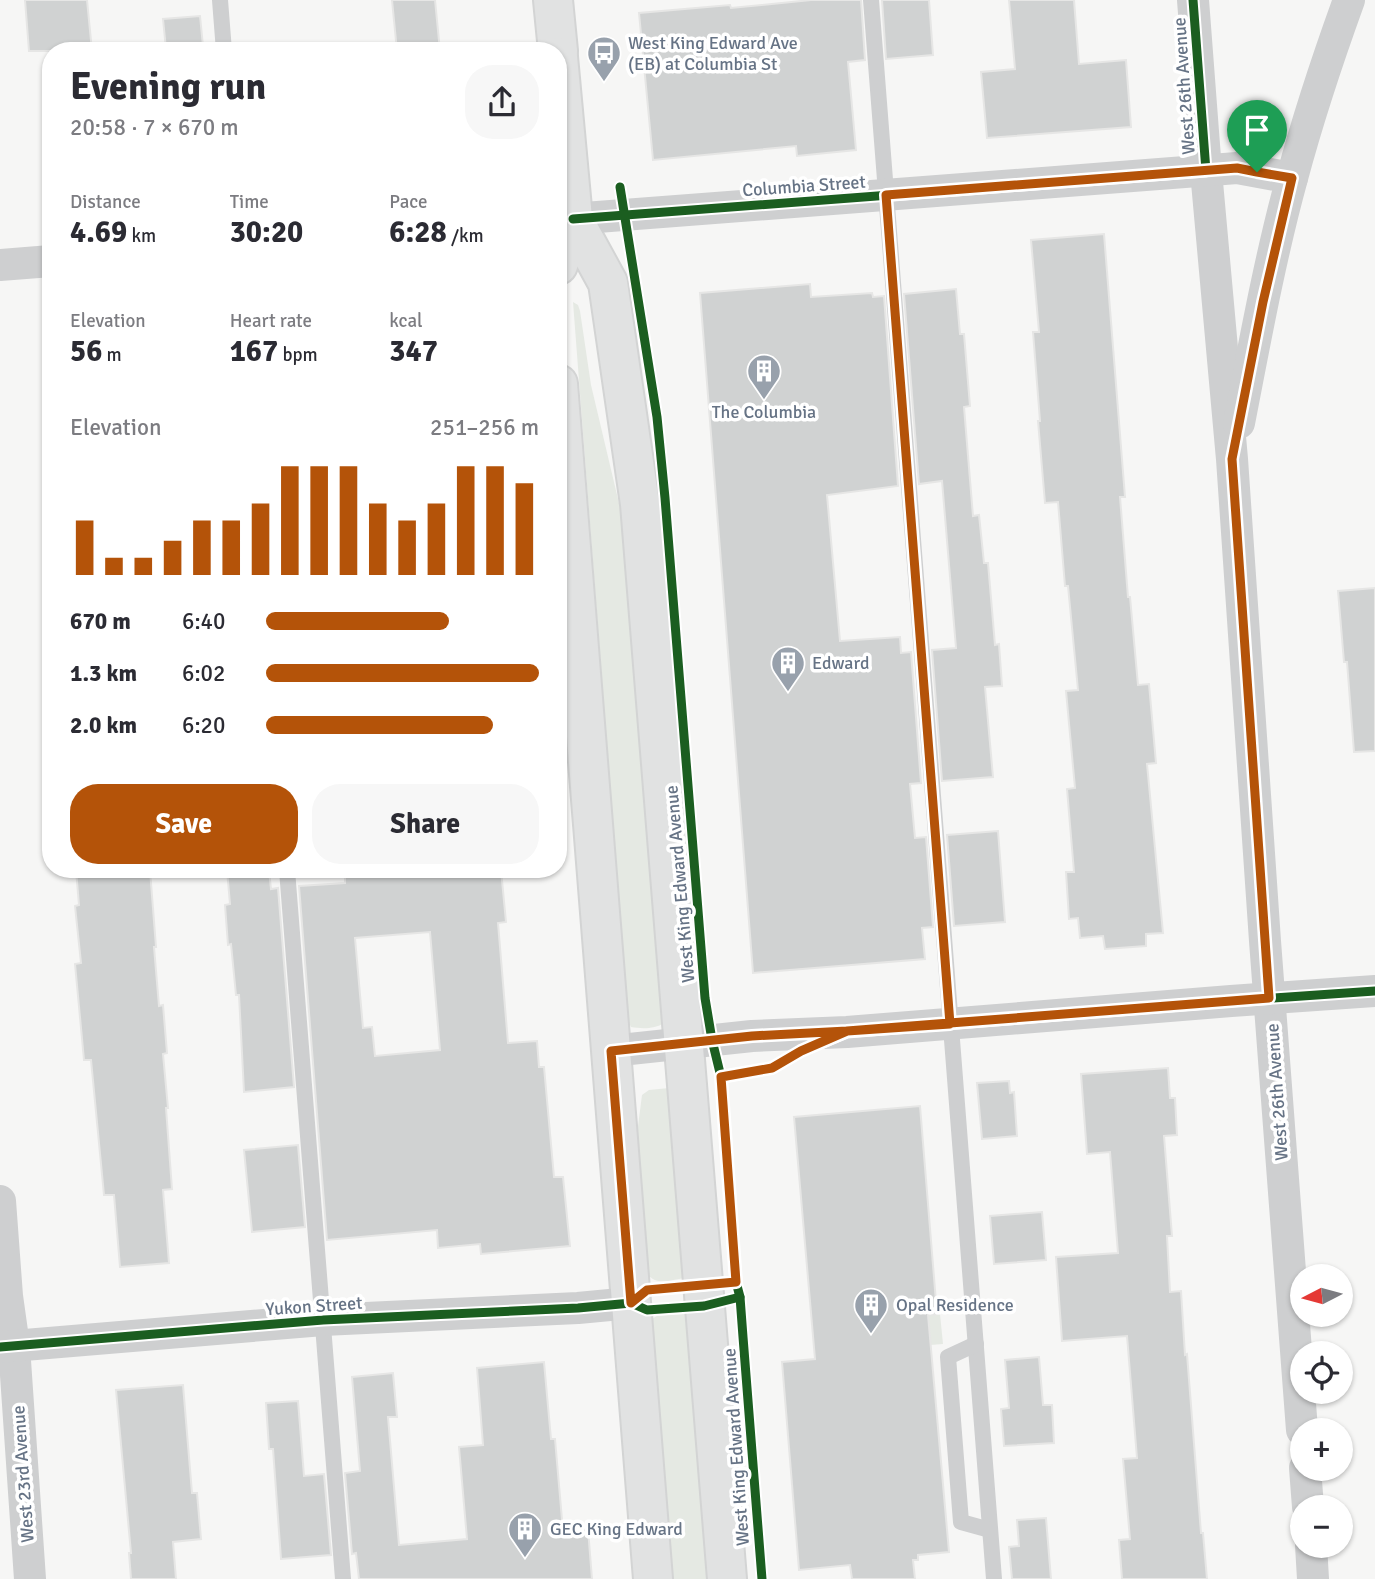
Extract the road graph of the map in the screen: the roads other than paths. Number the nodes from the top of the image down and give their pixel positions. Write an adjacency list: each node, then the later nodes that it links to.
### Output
1 (220, 0): 6 (lane)
2 (553, 0): 7 (main road)
3 (871, 0): 10 (lane)
4 (1193, 0): 8 (street, West 26th Avenue)
5 (1349, 0): 9 (street)
6 (223, 42)
7 (557, 42)
8 (1206, 171): 9 (street, Columbia Street); 10 (street, Columbia Street); 15 (street, West 26th Avenue)
9 (1292, 178): 15 (street)
10 (886, 195): 11 (street, Columbia Street); 20 (lane)
11 (567, 220)
12 (567, 223): 21 (main road, West King Edward Avenue)
13 (42, 262): 14 (street)
14 (0, 265)
15 (1232, 459): 19 (street, West 26th Avenue)
16 (567, 497): 22 (main road)
17 (288, 878): 25 (lane)
18 (1375, 991): 19 (street)
19 (1269, 998): 20 (street); 28 (street, West 26th Avenue)
20 (950, 1024): 21 (street); 26 (lane)
21 (683, 1043): 22 (street); 34 (main road, West King Edward Avenue)
22 (611, 1051): 24 (main road)
23 (0, 1201): 27 (street, West 23rd Avenue)
24 (631, 1303): 25 (street, Yukon Street); 33 (main road)
25 (323, 1320): 27 (street, Yukon Street); 32 (lane)
26 (976, 1344): 29 (lane); 29 (lane)
27 (7, 1347): 31 (street, West 23rd Avenue)
28 (1301, 1418)
29 (990, 1530): 35 (lane)
30 (1312, 1558): 36 (street)
31 (30, 1579)
32 (343, 1579)
33 (653, 1579)
34 (727, 1579)
35 (994, 1579)
36 (1313, 1579)

